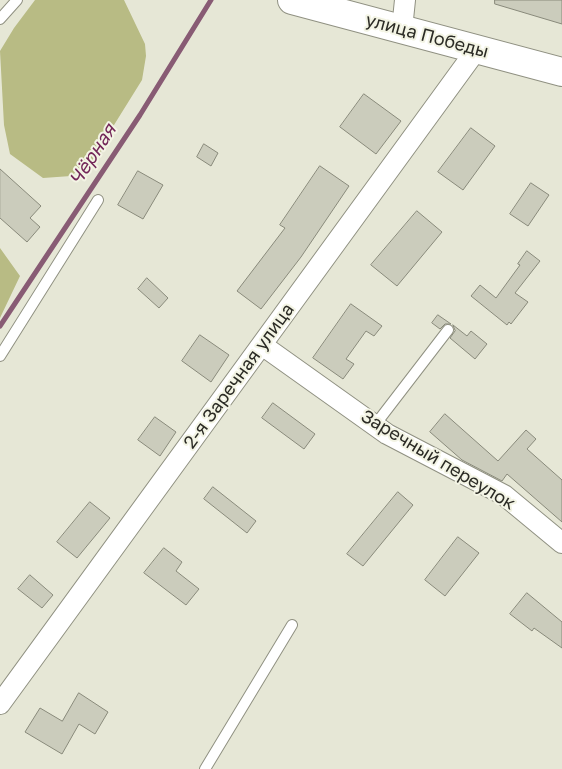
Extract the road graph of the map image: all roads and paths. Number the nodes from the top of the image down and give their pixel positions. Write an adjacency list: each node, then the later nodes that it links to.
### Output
1 (17, 0): 4 (lane)
2 (292, 0): 5 (street, улица Победы)
3 (405, 0): 5 (street)
4 (0, 19)
5 (402, 29): 6 (street, улица Победы)
6 (477, 49): 7 (street, улица Победы); 10 (street, 2-я Заречная улица)
7 (562, 72)
8 (98, 200): 11 (lane)
9 (448, 330): 12 (lane)
10 (262, 345): 12 (street, Заречный переулок); 15 (street, 2-я Заречная улица)
11 (0, 356)
12 (375, 425): 13 (street, Заречный переулок)
13 (562, 543)
14 (292, 625): 16 (lane)
15 (0, 704)
16 (205, 769)

